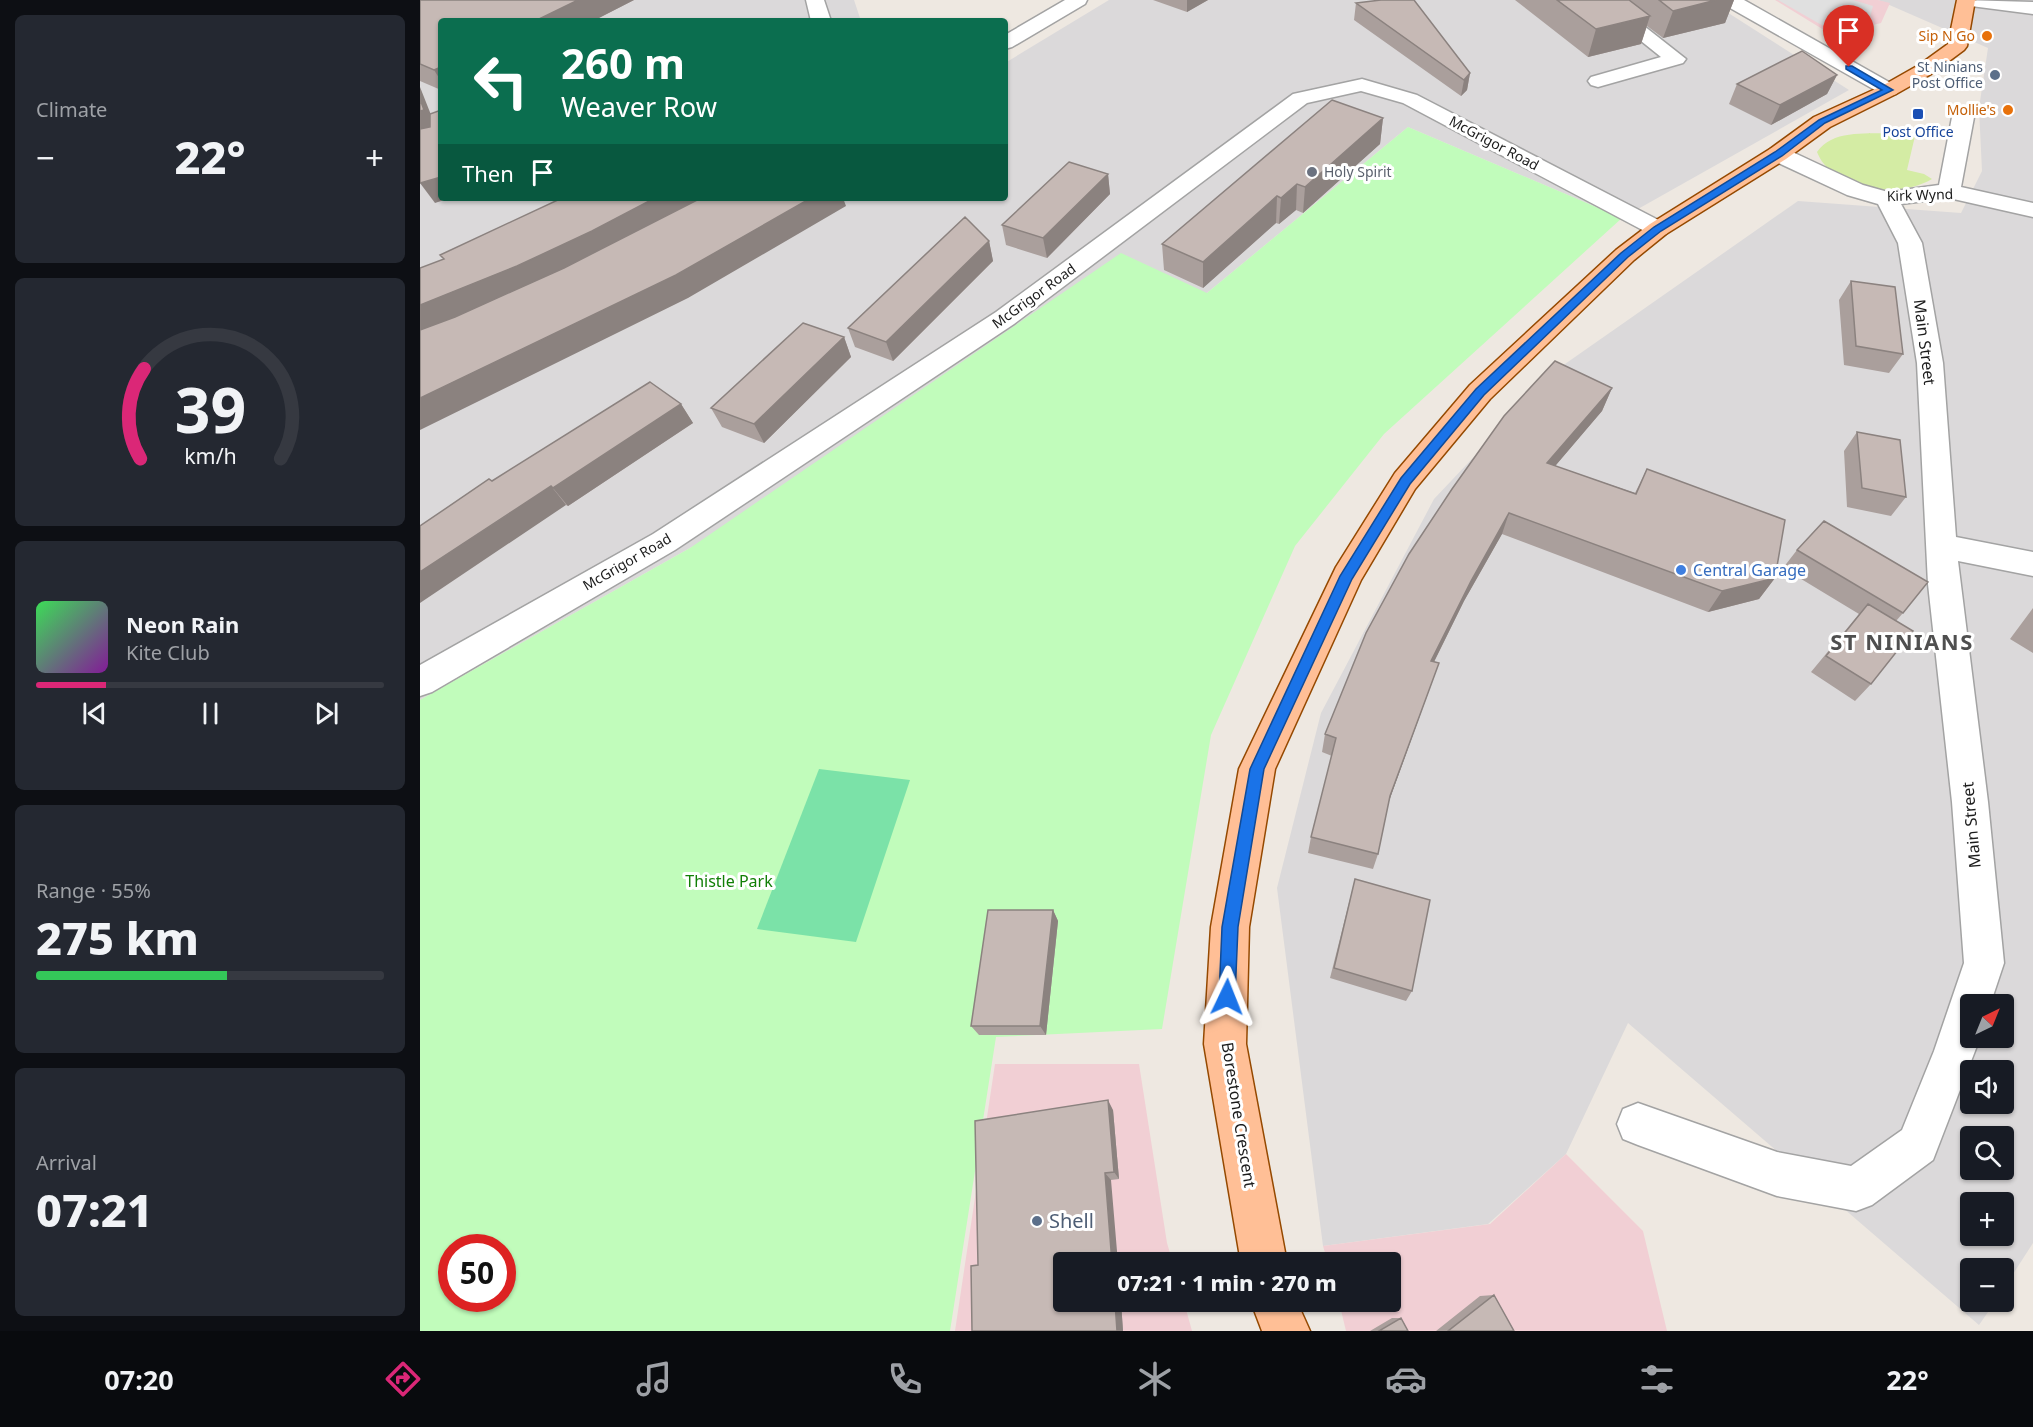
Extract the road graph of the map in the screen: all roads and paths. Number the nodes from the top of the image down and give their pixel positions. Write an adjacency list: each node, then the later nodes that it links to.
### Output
1 (815, 0): 8 (street)
2 (1078, 0): 9 (street)
3 (1599, 0): 10 (street)
4 (1730, 0): 11 (street)
5 (1966, 0): 11 (main road)
6 (1971, 0): 7 (street)
7 (2033, 8)
8 (820, 18)
9 (1008, 41)
10 (1598, 81)
11 (1889, 90): 13 (main road, Borestone Crescent)
12 (1964, 112): 14 (street)
13 (1779, 154): 15 (street, Kirk Wynd); 17 (main road, Borestone Crescent)
14 (1949, 191): 15 (street, Kirk Wynd); 16 (street, Kirk Wynd)
15 (1887, 199): 18 (street, Main Street)
16 (2033, 210)
17 (1658, 229): 20 (street, McGrigor Road); 22 (main road, Borestone Crescent)
18 (1941, 546): 19 (street); 21 (street, Main Street)
19 (2033, 564)
20 (420, 682)
21 (1638, 1124)
22 (1261, 1252)
23 (1278, 1312): 24 (main road)
24 (1286, 1331)

